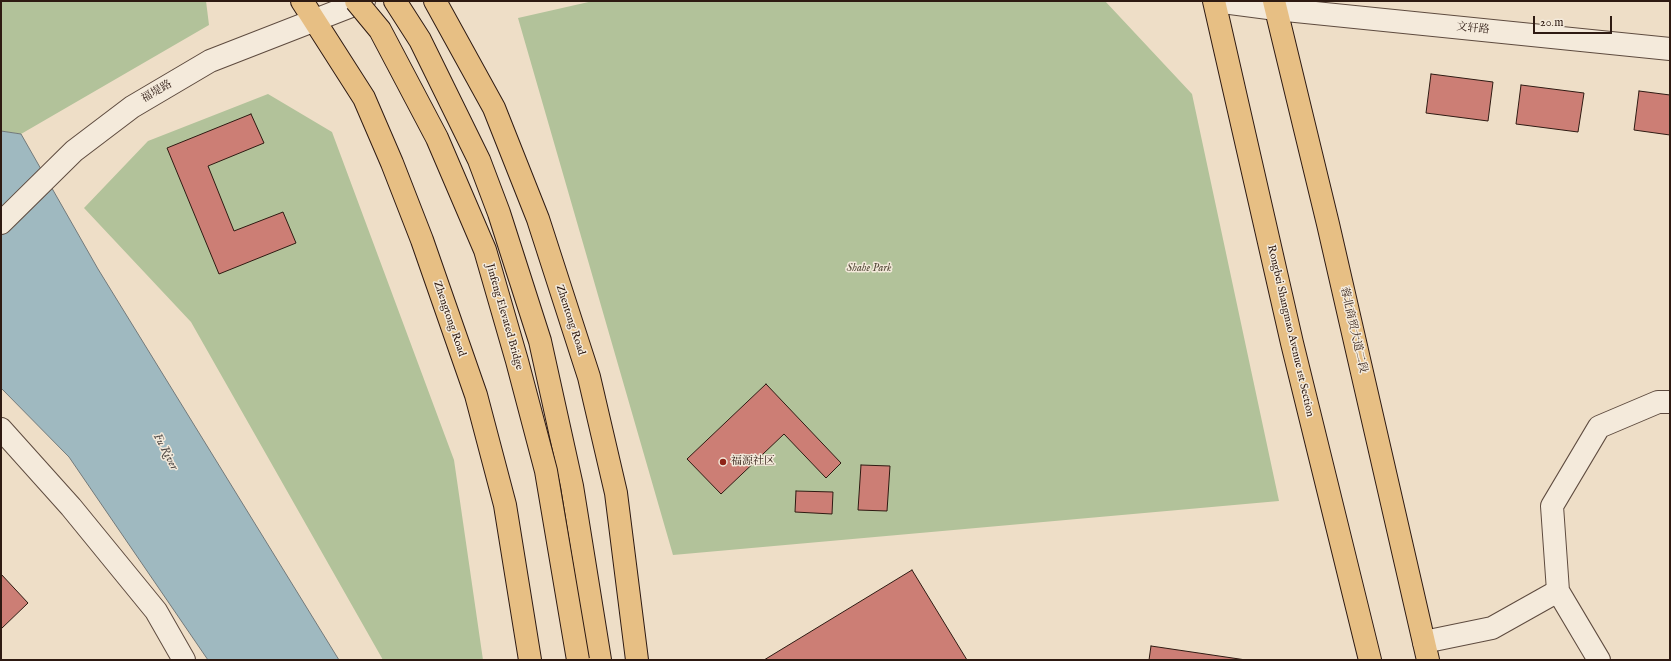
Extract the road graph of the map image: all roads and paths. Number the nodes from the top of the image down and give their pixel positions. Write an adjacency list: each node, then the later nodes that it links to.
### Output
1 (302, 1): 8 (main road, Zhengtong Road)
2 (356, 1): 17 (main road, Jinfeng Elevated Bridge, bridge)
3 (364, 1): 8 (street, 福堤路)
4 (395, 1): 18 (main road)
5 (435, 1): 19 (main road, Zhentong Road)
6 (1214, 1): 7 (street, 文轩路); 20 (main road, Rongbei Shangmao Avenue 1st Section)
7 (1275, 5): 9 (street, 文轩路); 14 (main road, 蓉北商贸大道二段)
8 (315, 21): 10 (street, 福堤路); 16 (main road, Zhengtong Road)
9 (1670, 49)
10 (1, 223)
11 (1670, 402): 13 (street)
12 (1, 429): 15 (street)
13 (1558, 591): 14 (street); 21 (street)
14 (1426, 651)
15 (184, 660)
16 (530, 660)
17 (578, 660)
18 (600, 660)
19 (637, 660)
20 (1370, 660)
21 (1599, 660)

